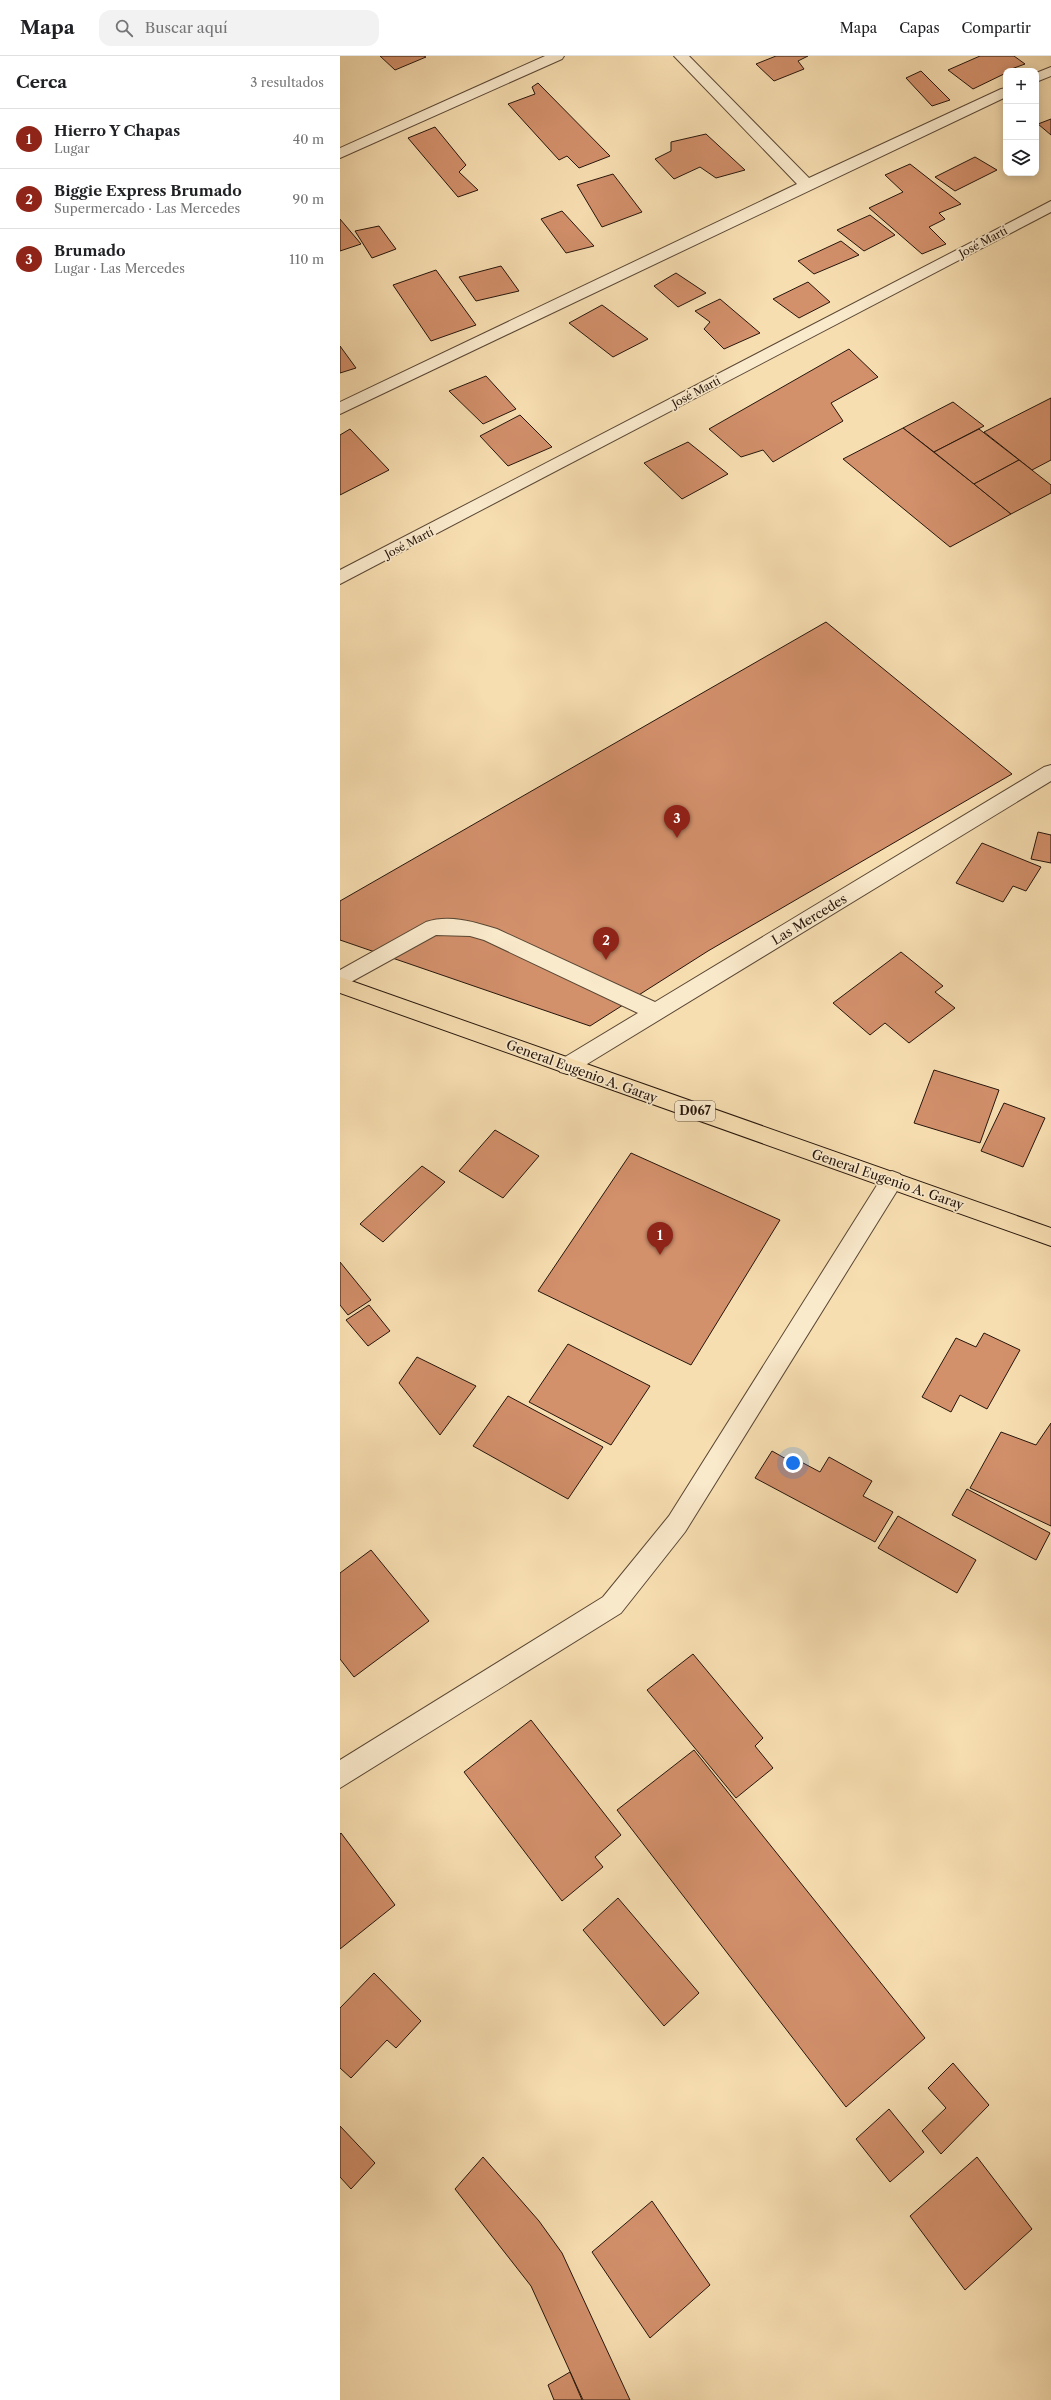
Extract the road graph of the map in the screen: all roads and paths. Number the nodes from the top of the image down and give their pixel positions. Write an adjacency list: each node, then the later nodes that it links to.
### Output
1 (557, 56): 6 (street)
2 (681, 56): 7 (street)
3 (1051, 71): 4 (street)
4 (1039, 77)
5 (1003, 93): 7 (street)
6 (340, 154)
7 (806, 185): 9 (street)
8 (1051, 206): 10 (street, José Martí)
9 (340, 409)
10 (340, 578)
11 (1051, 772): 14 (street, Las Mercedes)
12 (340, 980): 14 (street)
13 (340, 985): 15 (main road, General Eugenio A. Garay / D067)
14 (656, 1012): 15 (street, Las Mercedes)
15 (567, 1066): 16 (main road, General Eugenio A. Garay / D067)
16 (892, 1180): 17 (main road, General Eugenio A. Garay / D067); 18 (street)
17 (1051, 1236)
18 (340, 1775)

